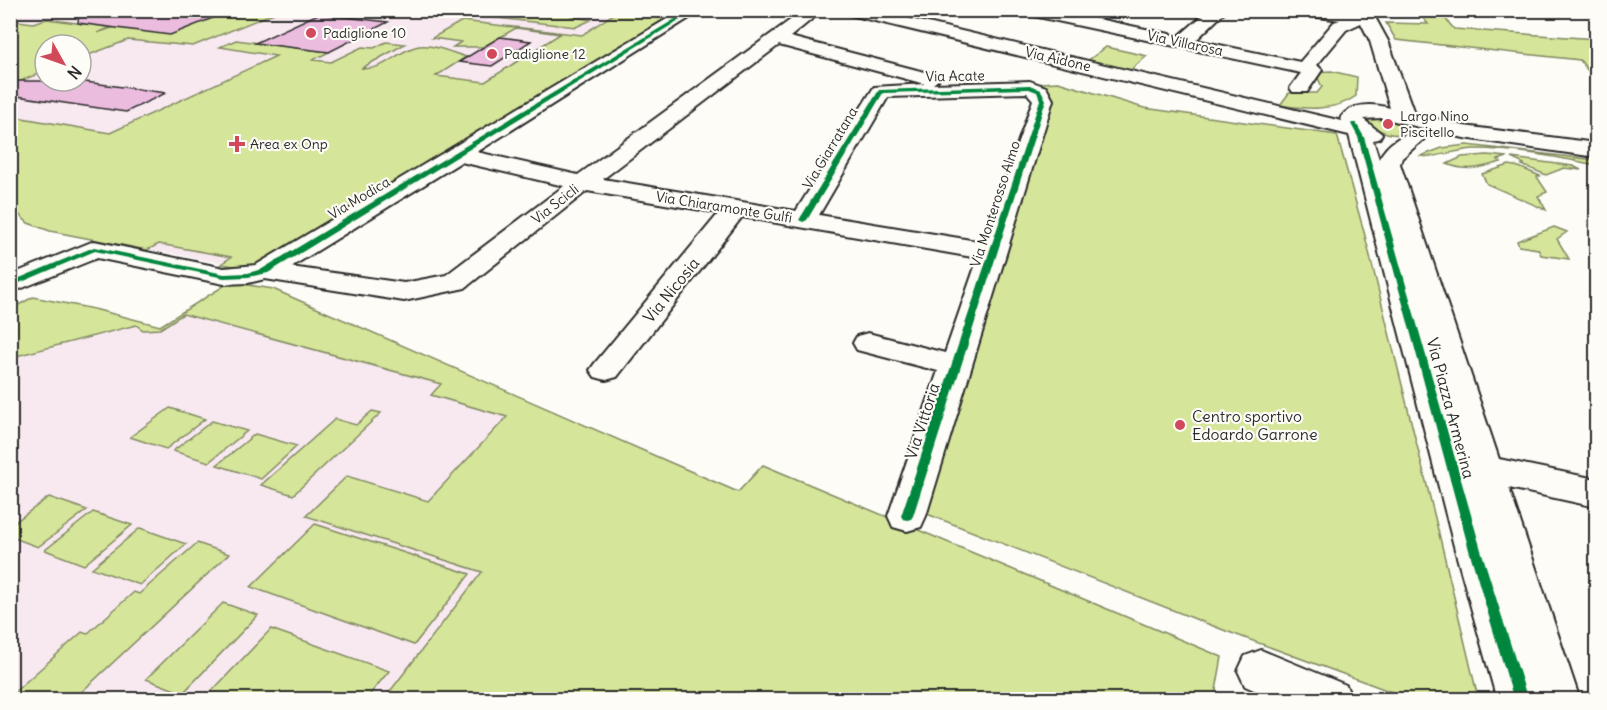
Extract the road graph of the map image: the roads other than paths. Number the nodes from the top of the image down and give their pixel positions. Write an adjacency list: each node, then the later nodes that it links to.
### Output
1 (694, 10): 22 (street, Via Modica)
2 (850, 10): 12 (street, Via Aidone)
3 (1029, 10): 9 (street, Via Villarosa)
4 (1100, 10): 9 (street)
5 (1219, 10): 11 (street)
6 (1305, 10): 8 (street)
7 (813, 12): 10 (street, Via Scicli)
8 (1355, 14): 14 (street); 19 (street); 20 (street)
9 (1083, 22): 11 (street, Via Villarosa); 12 (street)
10 (776, 39): 17 (street); 23 (street, Via Scicli)
11 (1182, 43): 14 (street, Via Villarosa)
12 (1037, 54): 13 (street, Via Aidone)
13 (1065, 61): 15 (street); 19 (street, Via Aidone)
14 (1305, 68): 16 (street)
15 (1030, 87): 17 (street, Via Acate); 26 (street, Via Monterosso Almo)
16 (1300, 88)
17 (967, 89): 18 (street, Via Acate)
18 (881, 91): 25 (street, Via Giarratana)
19 (1360, 123): 20 (street, Via Aidone); 37 (street, Via Piazza Armerina)
20 (1413, 129): 21 (street, Via Aidone); 32 (street, Via Piazza Armerina)
21 (1596, 150)
22 (457, 154): 23 (street, Via Chiaramonte Gulfi); 27 (street, Via Modica)
23 (582, 183): 24 (street, Via Chiaramonte Gulfi); 27 (street, Via Scicli)
24 (736, 209): 25 (street, Via Chiaramonte Gulfi); 31 (street, Via Nicosia)
25 (803, 220): 26 (street, Via Chiaramonte Gulfi)
26 (993, 252): 30 (street, Via Monterosso Almo)
27 (265, 271): 28 (street, Via Modica)
28 (10, 285)
29 (868, 343): 30 (street)
30 (961, 351): 34 (street, Via Vittoria)
31 (606, 370)
32 (1483, 469): 33 (street); 38 (street, Via Piazza Armerina)
33 (1596, 494)
34 (907, 516)
35 (1261, 671): 36 (street)
36 (1329, 699)
37 (1521, 699)
38 (1557, 699)

